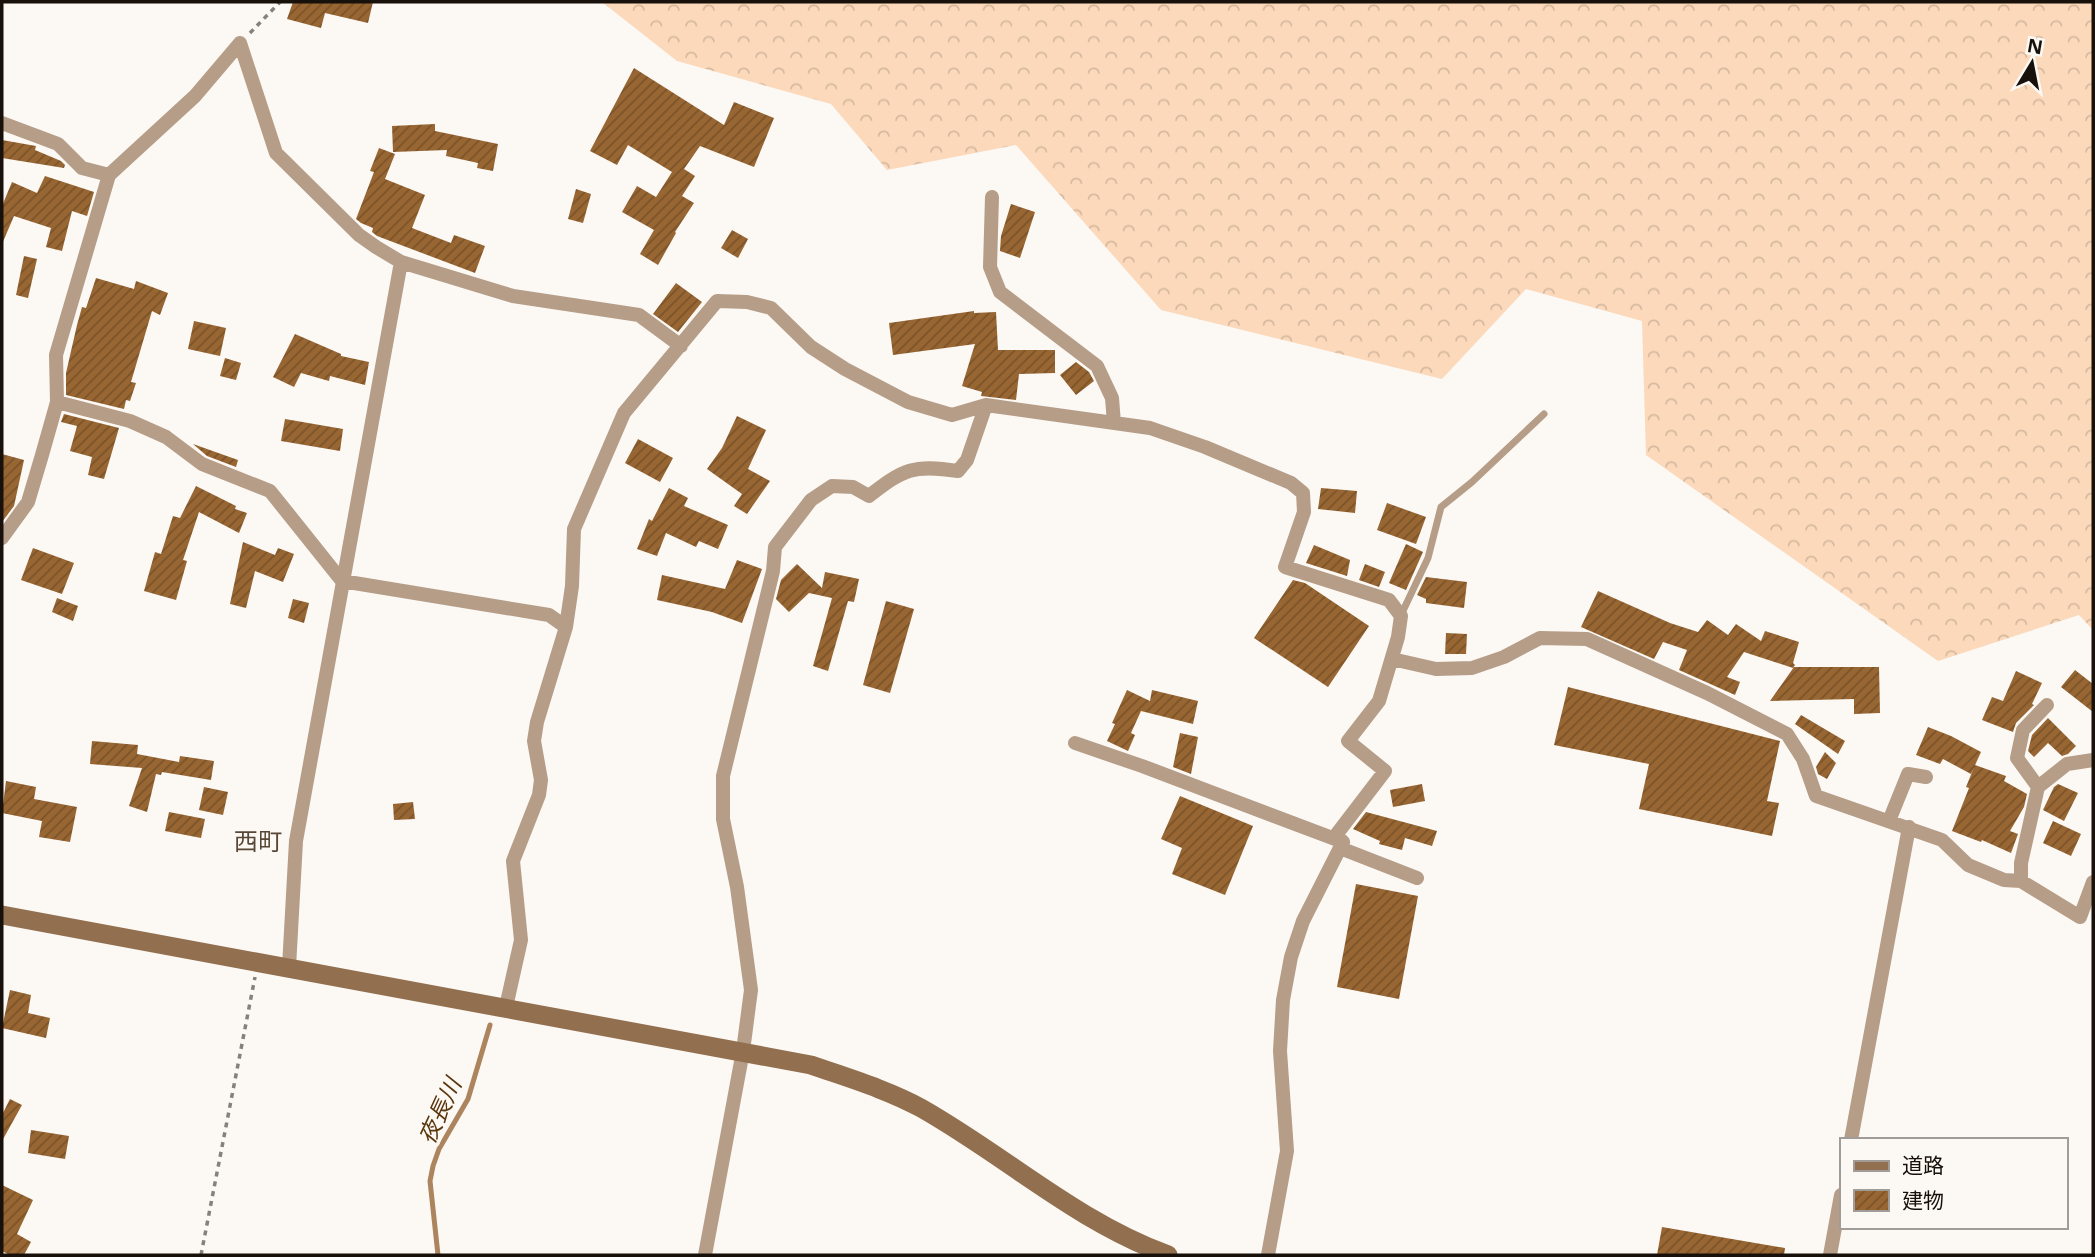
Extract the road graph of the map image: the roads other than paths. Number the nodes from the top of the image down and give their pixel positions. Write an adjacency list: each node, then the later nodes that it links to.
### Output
1 (2, 123): 2 (street)
2 (109, 176): 4 (street); 6 (street)
3 (992, 197): 9 (street)
4 (401, 262): 5 (street); 11 (street)
5 (681, 346): 7 (street); 13 (street)
6 (57, 402): 10 (street); 11 (street)
7 (986, 405): 9 (street); 29 (street)
8 (1544, 414): 12 (lane)
9 (1114, 423): 12 (street)
10 (2, 538)
11 (342, 581): 13 (street); 27 (street)
12 (1401, 616): 14 (street)
13 (566, 627): 28 (street)
14 (1392, 659): 20 (street); 22 (street)
15 (2047, 705): 19 (street)
16 (1075, 743): 22 (street)
17 (2093, 761): 19 (street)
18 (1926, 777): 20 (street)
19 (2038, 787): 24 (street)
20 (1889, 821): 21 (street)
21 (1909, 827): 24 (street); 30 (street)
22 (1341, 845): 23 (street); 34 (street)
23 (1418, 878)
24 (2021, 881): 25 (street)
25 (2093, 882)
26 (2, 915): 27 (street)
27 (289, 967): 28 (street)
28 (506, 1007): 29 (street)
29 (743, 1051): 32 (street); 33 (street)
30 (1852, 1138)
31 (1840, 1200): 35 (street)
32 (705, 1255)
33 (1168, 1255)
34 (1268, 1255)
35 (1830, 1255)

